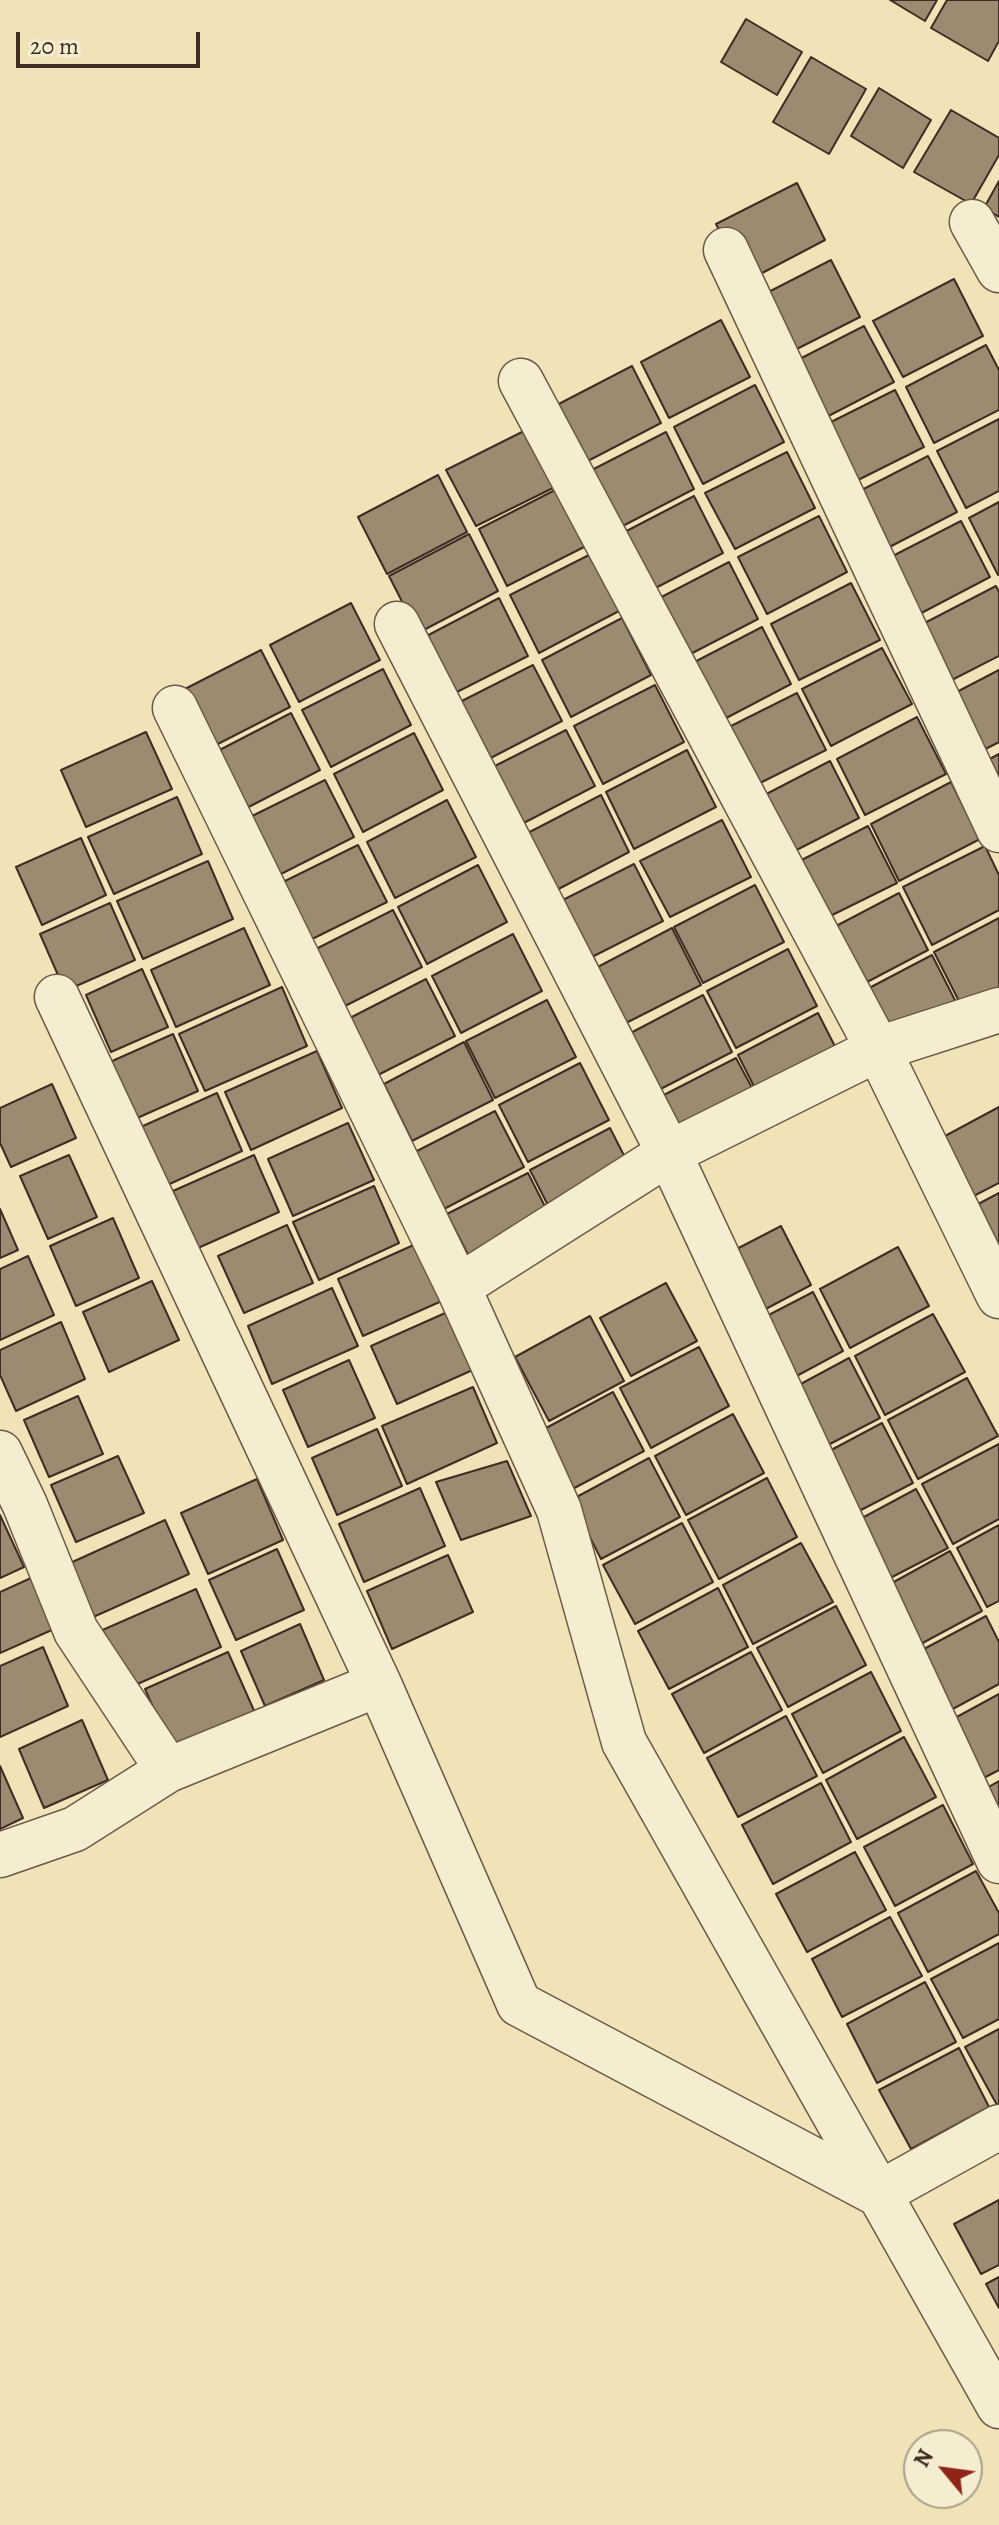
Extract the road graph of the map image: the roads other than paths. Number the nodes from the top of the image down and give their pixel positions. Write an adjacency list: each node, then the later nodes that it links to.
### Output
1 (972, 222): 3 (street)
2 (726, 250): 7 (street)
3 (999, 270)
4 (521, 381): 10 (street)
5 (397, 624): 11 (street)
6 (175, 708): 12 (street)
7 (999, 830)
8 (57, 997): 15 (street)
9 (999, 1010): 10 (street)
10 (878, 1049): 11 (street); 13 (street)
11 (669, 1153): 12 (street); 18 (street)
12 (458, 1287): 20 (street)
13 (999, 1296)
14 (0, 1453): 16 (street)
15 (379, 1684): 16 (street); 20 (street)
16 (168, 1770): 17 (street)
17 (0, 1855)
18 (999, 1861)
19 (999, 2127): 20 (street)
20 (878, 2194): 21 (street)
21 (999, 2406)

